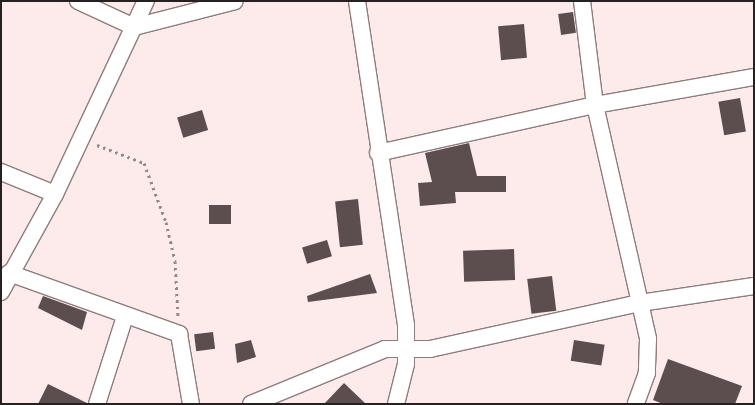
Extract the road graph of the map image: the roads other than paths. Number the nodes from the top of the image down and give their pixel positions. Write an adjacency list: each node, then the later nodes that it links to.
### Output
1 (78, 1): 6 (street)
2 (146, 1): 6 (street)
3 (234, 1): 6 (street)
4 (357, 1): 9 (street)
5 (582, 1): 8 (street)
6 (134, 27): 11 (street)
7 (754, 77): 8 (street)
8 (595, 105): 9 (street); 15 (street)
9 (378, 153): 17 (street)
10 (1, 172): 11 (street)
11 (55, 194): 12 (street)
12 (9, 273): 14 (street); 16 (street)
13 (754, 286): 15 (street)
14 (1, 292)
15 (640, 303): 17 (street); 22 (street)
16 (125, 316): 18 (street); 19 (street)
17 (408, 347): 20 (street); 21 (street)
18 (96, 404)
19 (191, 404)
20 (251, 404)
21 (396, 404)
22 (636, 404)

